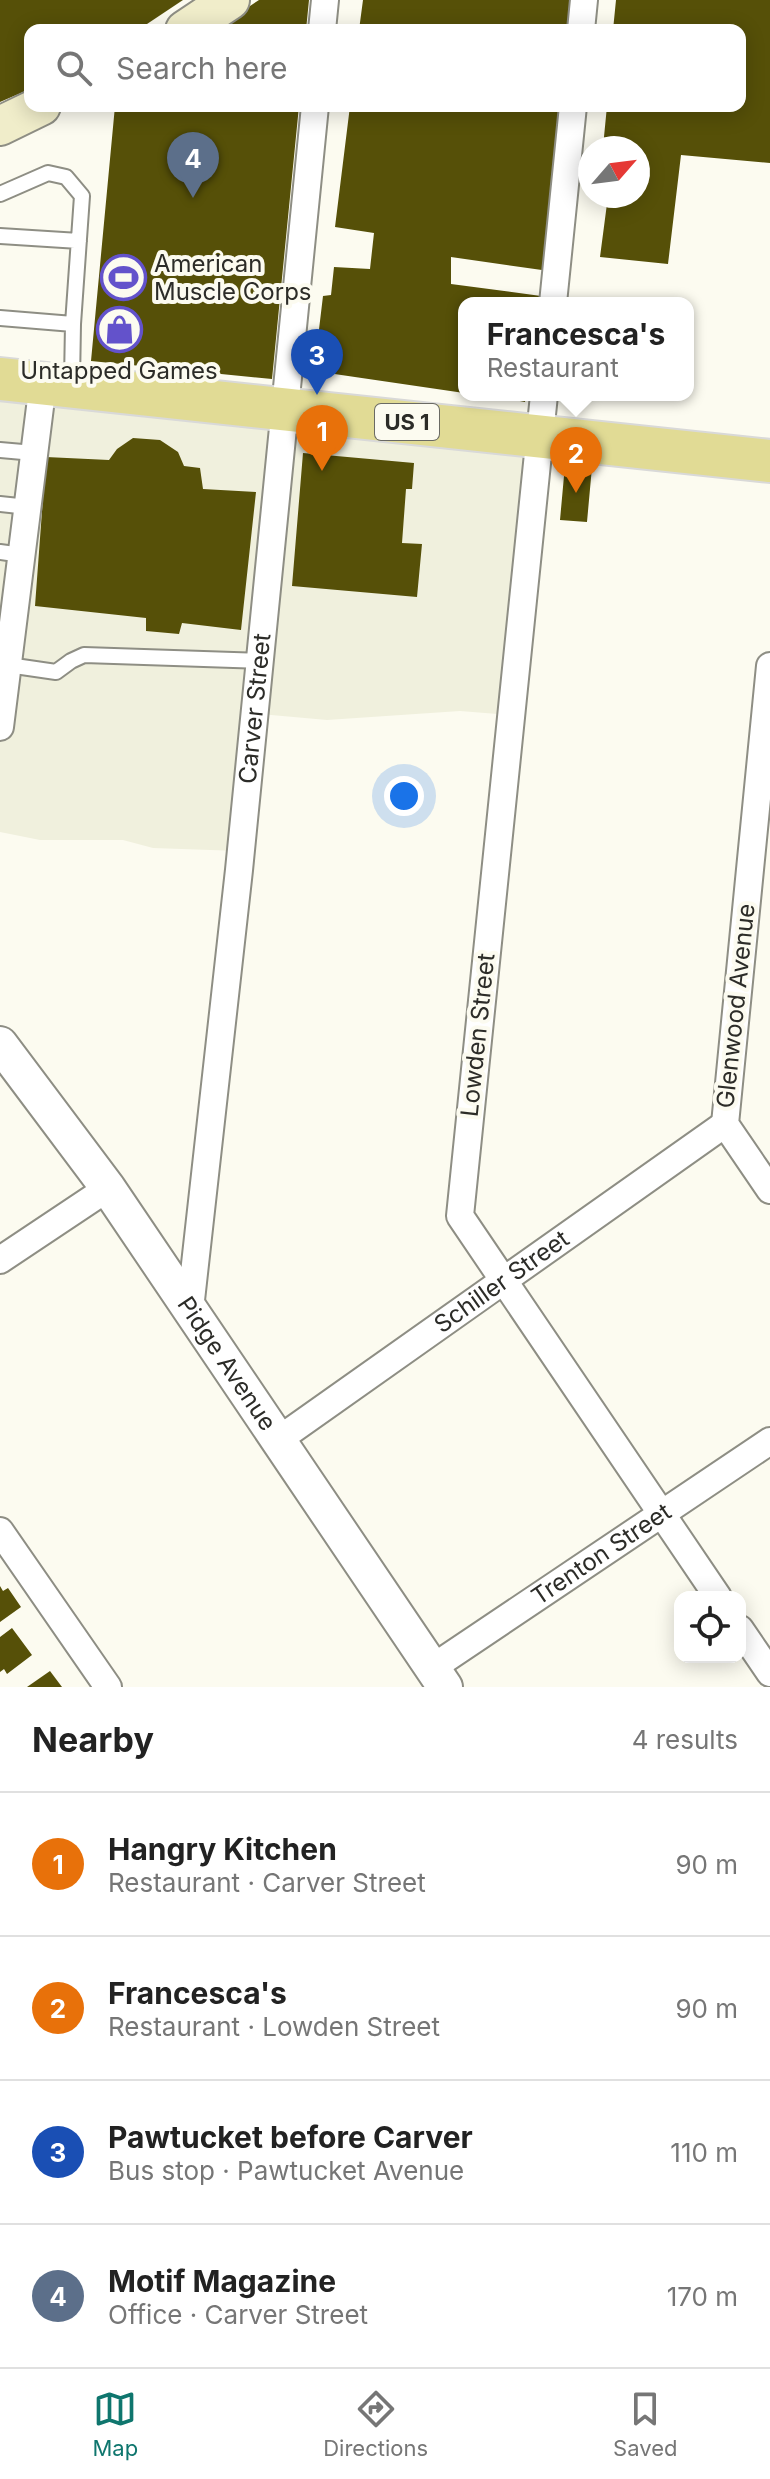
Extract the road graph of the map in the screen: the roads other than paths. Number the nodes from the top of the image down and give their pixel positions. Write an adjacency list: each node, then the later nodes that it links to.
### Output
1 (230, 0): 4 (main road)
2 (325, 0): 5 (street)
3 (584, 0): 6 (street)
4 (194, 24)
5 (323, 24)
6 (582, 24)
7 (29, 112): 10 (main road)
8 (314, 112): 20 (street, Carver Street)
9 (572, 112): 14 (street)
10 (0, 126)
11 (0, 194): 13 (lane)
12 (0, 236): 13 (lane)
13 (79, 241): 16 (lane)
14 (554, 297)
15 (0, 318): 16 (lane)
16 (73, 324): 18 (lane)
17 (0, 379): 18 (main road, US 1)
18 (57, 384): 20 (main road, US 1); 23 (street)
19 (543, 401): 21 (street, Lowden Street)
20 (286, 408): 21 (main road, US 1); 28 (street, Carver Street)
21 (540, 436): 24 (main road, US 1); 37 (street, Lowden Street)
22 (0, 450): 23 (lane)
23 (34, 453): 26 (street)
24 (770, 461)
25 (0, 504): 26 (lane)
26 (28, 507): 27 (street)
27 (11, 554): 29 (street)
28 (260, 661): 29 (lane); 38 (street, Carver Street)
29 (8, 665): 31 (street)
30 (770, 666): 33 (street, Glenwood Avenue)
31 (0, 727)
32 (0, 1044): 34 (street, Pidge Avenue)
33 (725, 1124): 35 (street, Glenwood Avenue); 37 (street, Schiller Street)
34 (108, 1188): 36 (street); 38 (street, Pidge Avenue)
35 (770, 1190)
36 (0, 1260)
37 (503, 1281): 39 (street, Schiller Street); 41 (street, Lowden Street)
38 (190, 1309): 39 (street, Pidge Avenue)
39 (278, 1440): 46 (street, Pidge Avenue)
40 (770, 1441): 41 (street, Trenton Street)
41 (661, 1514): 43 (street, Lowden Street); 46 (street, Trenton Street)
42 (0, 1531): 47 (street)
43 (714, 1591)
44 (746, 1638): 45 (street)
45 (770, 1673)
46 (439, 1678)
47 (108, 1687)

